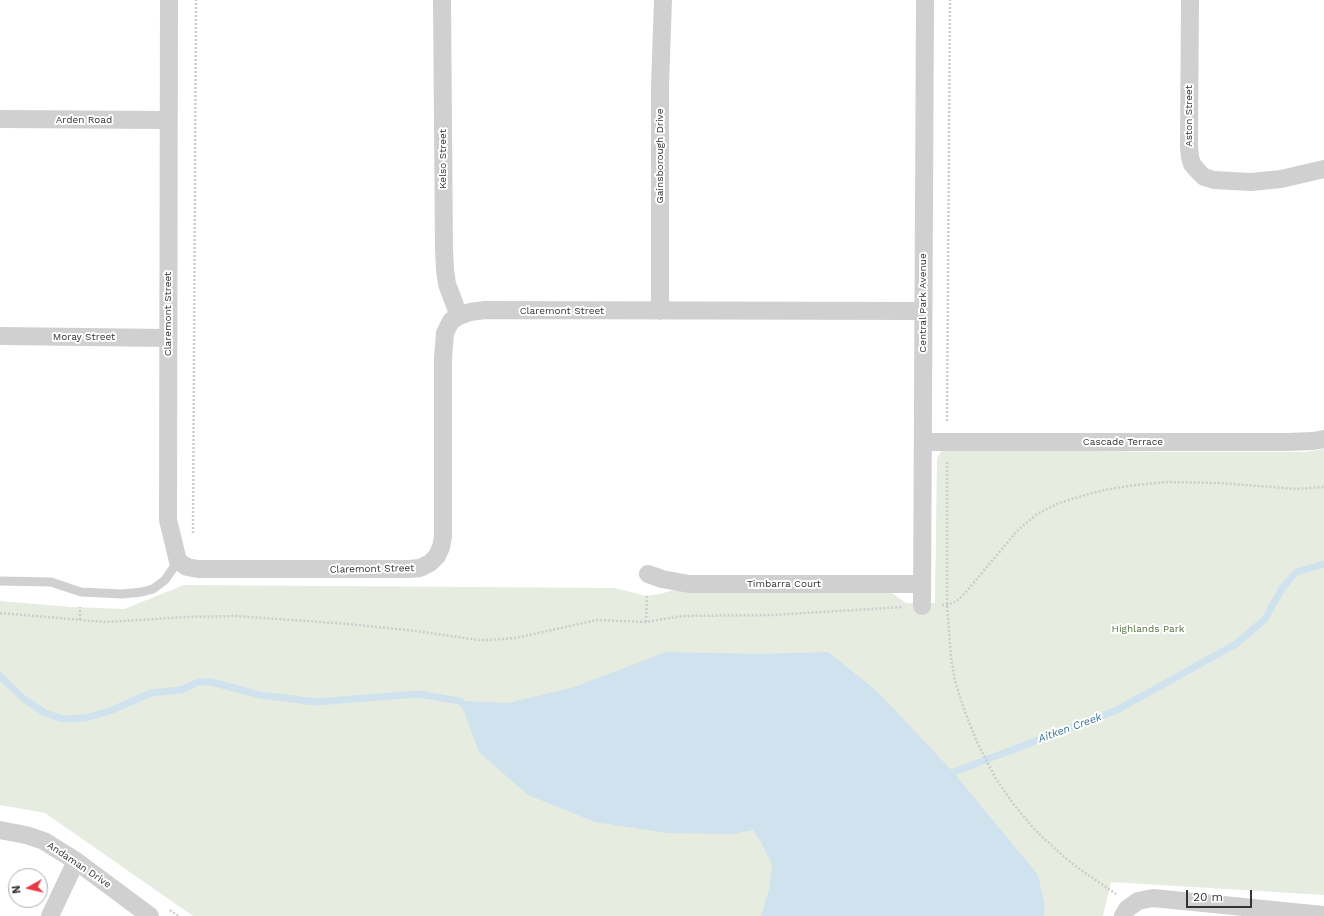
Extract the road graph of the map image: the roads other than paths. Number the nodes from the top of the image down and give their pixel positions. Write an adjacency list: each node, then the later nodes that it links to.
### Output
1 (169, 0): 7 (street, Claremont Street)
2 (442, 0): 11 (street, Kelso Street)
3 (663, 0): 9 (street, Gainsborough Drive)
4 (925, 0): 10 (street, Central Park Avenue)
5 (1190, 0): 8 (street, Aston Street)
6 (0, 119): 7 (street, Arden Road)
7 (168, 120): 13 (street, Claremont Street)
8 (1324, 169)
9 (660, 311): 10 (street, Claremont Street); 11 (street, Claremont Street)
10 (923, 311): 15 (street, Central Park Avenue)
11 (458, 316): 16 (street, Claremont Street)
12 (0, 336): 13 (street, Moray Street)
13 (168, 338): 16 (street, Claremont Street)
14 (1324, 440): 15 (street, Cascade Terrace)
15 (923, 442): 19 (street, Central Park Avenue)
16 (178, 561): 18 (lane)
17 (648, 574): 19 (street, Timbarra Court)
18 (0, 581)
19 (922, 584): 20 (street, Central Park Avenue)
20 (922, 606)
21 (0, 830): 22 (street, Andaman Drive)
22 (76, 860): 25 (street); 26 (street, Andaman Drive)
23 (1127, 910): 24 (street)
24 (1324, 915)
25 (50, 916)
26 (150, 916)

